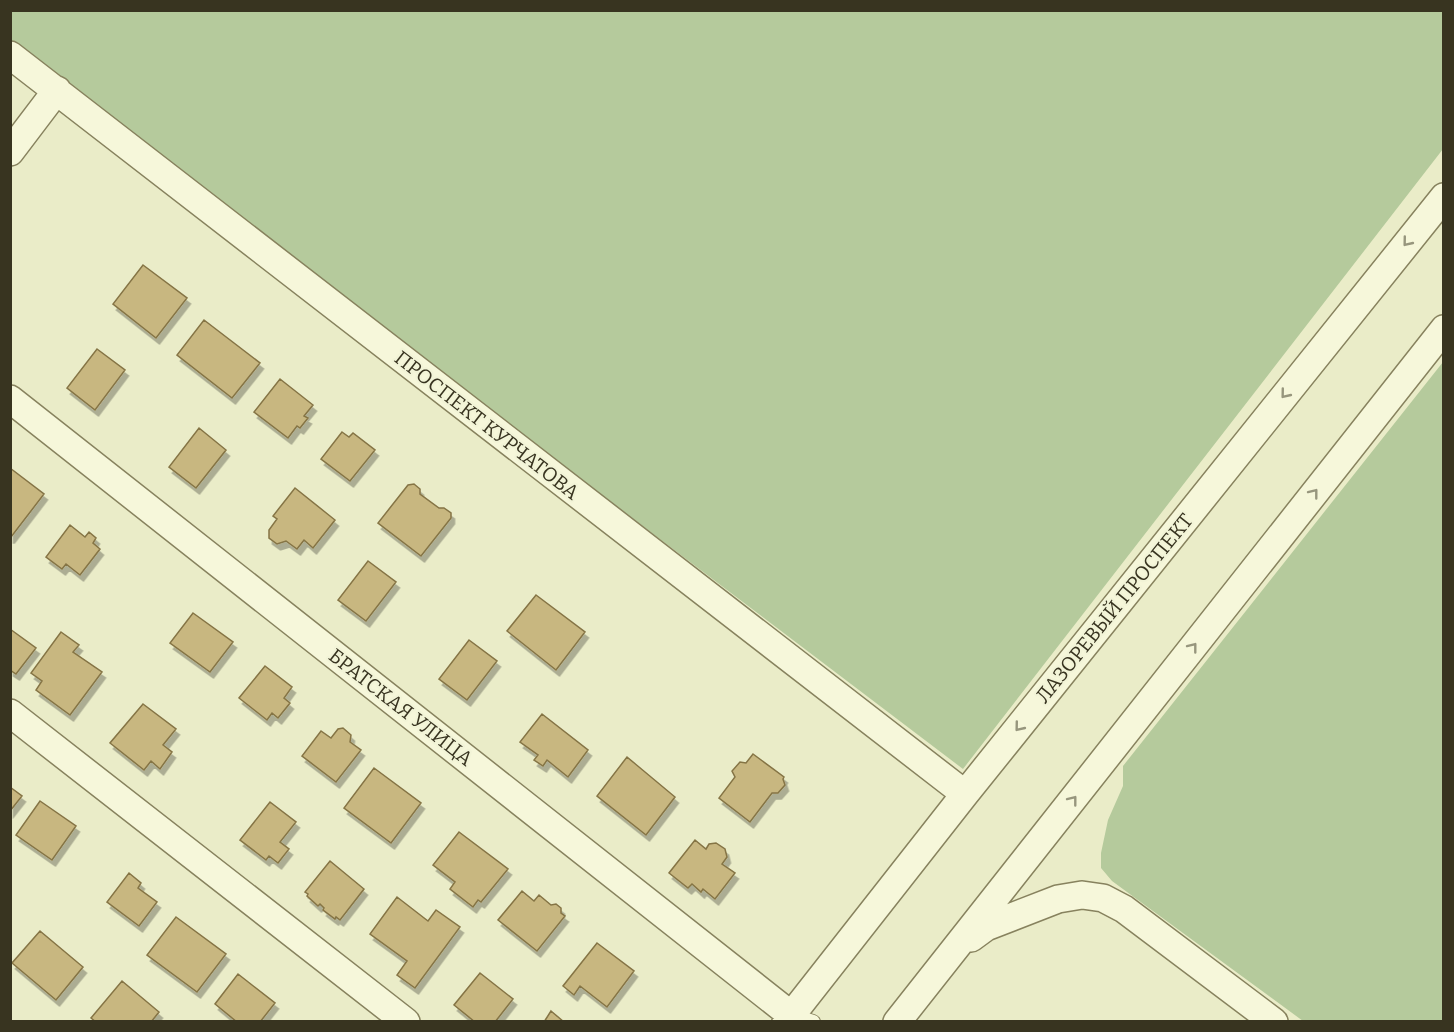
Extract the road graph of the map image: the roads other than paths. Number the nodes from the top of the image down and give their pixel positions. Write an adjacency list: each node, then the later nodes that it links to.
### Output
1 (10, 55): 2 (street, ПРОСПЕКТ КУРЧАТОВА)
2 (57, 90): 3 (street); 8 (street, ПРОСПЕКТ КУРЧАТОВА)
3 (10, 152)
4 (1443, 197): 8 (street, ЛАЗОРЕВЫЙ ПРОСПЕКТ, one-way to 8)
5 (1443, 329): 9 (street, one-way to 5)
6 (10, 399): 10 (street, БРАТСКАЯ УЛИЦА)
7 (10, 712): 11 (street)
8 (965, 794): 10 (street, ЛАЗОРЕВЫЙ ПРОСПЕКТ)
9 (951, 954): 12 (street); 13 (street)
10 (797, 1019)
11 (406, 1022)
12 (897, 1022)
13 (1274, 1022)

